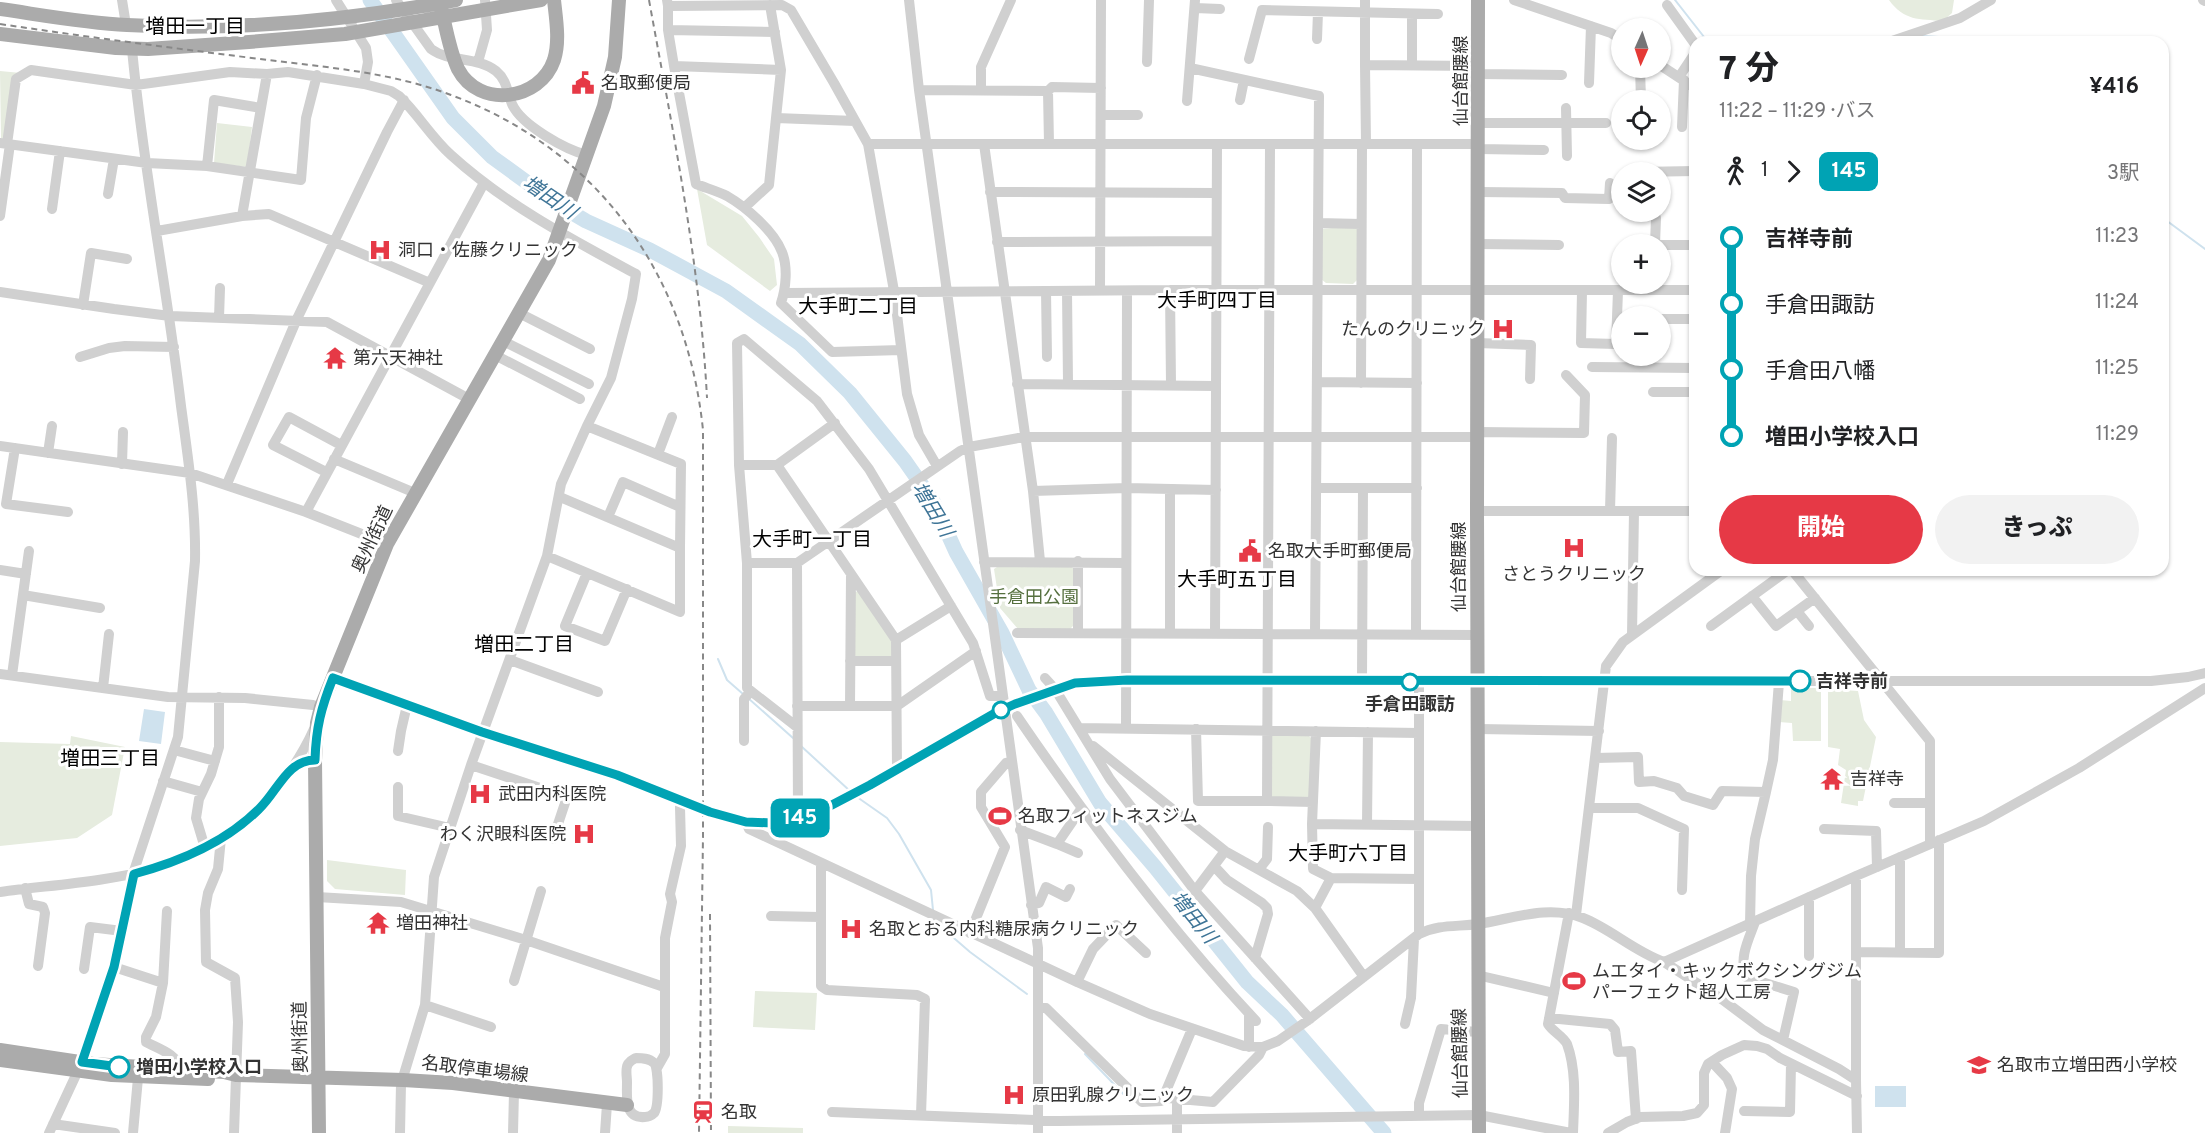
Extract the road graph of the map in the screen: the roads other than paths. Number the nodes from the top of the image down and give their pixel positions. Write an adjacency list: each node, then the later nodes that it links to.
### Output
1 (122, 0): 29 (street)
2 (336, 0): 57 (street)
3 (396, 0): 40 (street)
4 (456, 0): 17 (main road)
5 (485, 0): 40 (street)
6 (541, 0): 28 (main road)
7 (554, 0): 28 (main road)
8 (619, 0): 90 (main road, 奥州街道)
9 (909, 0): 60 (street)
10 (1011, 0): 61 (street)
11 (1101, 0): 59 (street)
12 (1149, 0): 41 (street)
13 (1365, 0): 25 (street)
14 (1478, 0): 48 (main road, 仙台館腰線)
15 (1514, 0): 30 (street)
16 (1991, 0): 36 (street)
17 (441, 3): 28 (main road); 29 (main road)
18 (668, 3): 20 (street); 31 (street)
19 (1195, 4): 23 (street); 46 (street)
20 (770, 5): 32 (street); 71 (street)
21 (1667, 5): 35 (street)
22 (0, 9): 29 (main road)
23 (1220, 9)
24 (1317, 12): 25 (street); 37 (street); 39 (street)
25 (1365, 12): 26 (street); 42 (street)
26 (1438, 14)
27 (1412, 17): 43 (street)
28 (444, 18): 38 (main road)
29 (126, 25)
30 (1591, 26): 33 (street); 55 (street)
31 (668, 30): 32 (street); 45 (street)
32 (775, 32): 47 (street)
33 (1611, 33)
34 (0, 34): 38 (main road)
35 (1689, 36)
36 (1907, 36)
37 (1317, 39)
38 (132, 48): 58 (street)
39 (1249, 59)
40 (478, 62): 90 (street)
41 (1147, 62)
42 (1365, 65): 43 (street); 83 (street)
43 (1412, 65): 48 (street)
44 (1689, 65): 53 (street)
45 (674, 66): 47 (street); 105 (street)
46 (1190, 68): 54 (street); 65 (street)
47 (781, 70): 70 (street)
48 (1478, 70): 52 (street); 72 (main road, 仙台館腰線)
49 (1671, 72): 53 (street)
50 (267, 74): 51 (street); 58 (street); 66 (street)
51 (317, 75): 57 (street); 97 (street)
52 (1562, 75)
53 (1682, 78): 56 (street); 75 (street)
54 (1244, 80): 64 (street); 82 (street)
55 (1589, 83)
56 (1689, 83)
57 (364, 84): 63 (street)
58 (136, 86): 76 (street); 93 (street)
59 (1101, 88): 62 (street); 68 (street)
60 (919, 90): 61 (street); 85 (street)
61 (981, 90): 62 (street)
62 (1048, 90): 79 (street)
63 (404, 100): 98 (street); 115 (street)
64 (1240, 100)
65 (1187, 101)
66 (261, 108): 94 (street); 97 (street)
67 (1566, 108): 73 (street)
68 (1101, 115): 69 (street); 80 (street)
69 (1138, 115)
70 (776, 118): 71 (street); 105 (street)
71 (855, 121): 77 (street)
72 (1479, 123): 73 (street); 87 (main road, 仙台館腰線)
73 (1566, 123): 74 (street); 91 (street)
74 (1605, 123)
75 (1682, 127)
76 (6, 144): 89 (street); 107 (street)
77 (868, 144): 85 (street); 129 (street)
78 (984, 144): 79 (street); 85 (street); 100 (street)
79 (1049, 144): 80 (street)
80 (1100, 144): 81 (street); 101 (street)
81 (1217, 144): 86 (street); 103 (street)
82 (1318, 144): 83 (street); 86 (street); 109 (street)
83 (1364, 144): 84 (street); 110 (street)
84 (1417, 144): 87 (street); 139 (street)
85 (927, 145): 130 (street)
86 (1270, 145): 136 (street)
87 (1479, 147): 88 (street); 102 (main road, 仙台館腰線)
88 (1544, 150)
89 (60, 151): 92 (street); 106 (street)
90 (587, 155): 112 (main road, 奥州街道)
91 (1567, 156)
92 (114, 159): 93 (street); 104 (street)
93 (147, 163): 94 (street); 111 (street)
94 (207, 166): 97 (street)
95 (1671, 171): 96 (street)
96 (1689, 171)
97 (249, 173): 108 (street)
98 (484, 183): 112 (street); 122 (street)
99 (1610, 183): 102 (street)
100 (990, 192): 101 (street); 116 (street)
101 (1100, 192): 103 (street); 113 (street)
102 (1478, 192): 117 (main road, 仙台館腰線)
103 (1216, 193): 114 (street)
104 (108, 194)
105 (745, 207): 143 (street)
106 (52, 209)
107 (0, 216)
108 (242, 216): 111 (street); 115 (street)
109 (1318, 223): 110 (street); 137 (street)
110 (1361, 224): 138 (street)
111 (157, 231): 147 (street)
112 (560, 231): 146 (main road, 奥州街道); 181 (street)
113 (1100, 241): 114 (street); 116 (street); 134 (street)
114 (1216, 241): 126 (street)
115 (334, 242): 122 (street); 151 (street)
116 (997, 242): 131 (street)
117 (1479, 243): 118 (street); 127 (main road, 仙台館腰線)
118 (1559, 245)
119 (1671, 245): 120 (street)
120 (1689, 245)
121 (127, 259): 145 (street)
122 (429, 283): 158 (street)
123 (220, 288): 148 (street)
124 (1671, 289): 128 (street)
125 (1170, 290): 126 (street); 135 (street); 172 (street)
126 (1215, 290): 136 (street); 173 (street)
127 (1478, 290): 139 (street); 140 (street); 153 (main road, 仙台館腰線)
128 (1689, 290)
129 (894, 291): 130 (street); 143 (street); 156 (street)
130 (947, 291): 131 (street); 193 (street)
131 (1004, 291): 132 (street); 170 (street)
132 (1046, 291): 133 (street); 160 (street)
133 (1067, 291): 134 (street); 166 (street)
134 (1100, 291): 135 (street)
135 (1126, 291): 171 (street)
136 (1268, 291): 137 (street); 187 (street)
137 (1317, 291): 138 (street); 165 (street)
138 (1361, 291): 139 (street); 167 (street)
139 (1417, 291): 168 (street)
140 (1582, 291): 141 (street); 144 (street)
141 (1611, 291)
142 (0, 292): 145 (street)
143 (784, 292): 156 (street)
144 (1618, 294)
145 (83, 304): 147 (street)
146 (519, 313): 152 (main road, 奥州街道); 155 (street)
147 (170, 316): 148 (street); 154 (street)
148 (219, 318): 151 (street)
149 (1671, 319): 150 (street)
150 (1689, 319)
151 (296, 321): 158 (street); 204 (street)
152 (503, 341): 157 (main road, 奥州街道); 169 (street)
153 (1478, 343): 164 (street); 183 (main road, 仙台館腰線)
154 (174, 347): 159 (street); 202 (street)
155 (590, 350)
156 (901, 350): 201 (street)
157 (495, 355): 176 (main road, 奥州街道); 177 (street)
158 (390, 356): 176 (street); 192 (street)
159 (80, 357)
160 (1047, 357)
161 (1592, 367): 162 (street)
162 (1689, 368)
163 (1566, 375): 183 (street)
164 (1530, 379)
165 (1317, 382): 167 (street); 188 (street)
166 (1068, 383): 170 (street); 171 (street)
167 (1361, 383): 168 (street)
168 (1417, 383): 189 (street)
169 (589, 384)
170 (1017, 384): 185 (street)
171 (1126, 384): 172 (street); 186 (street)
172 (1171, 385): 173 (street)
173 (1216, 386): 184 (street)
174 (1653, 392): 175 (street)
175 (1689, 392)
176 (469, 399): 212 (main road, 奥州街道)
177 (580, 399)
178 (672, 417): 196 (street)
179 (835, 423): 199 (street); 200 (street); 214 (street)
180 (52, 426): 195 (street)
181 (587, 426): 196 (street); 213 (street)
182 (123, 432): 198 (street)
183 (1477, 435): 189 (street); 216 (main road, 仙台館腰線)
184 (1217, 436): 186 (street); 187 (street); 210 (street)
185 (1024, 437): 186 (street); 193 (street); 211 (street)
186 (1127, 437): 205 (street)
187 (1268, 437): 188 (street); 252 (street)
188 (1316, 438): 189 (street); 206 (street)
189 (1417, 438): 208 (street)
190 (1612, 438): 217 (street)
191 (0, 446): 194 (street)
192 (342, 446): 197 (street); 203 (street)
193 (969, 447): 201 (street); 230 (street)
194 (15, 448): 195 (street); 220 (street)
195 (48, 453): 198 (street)
196 (658, 454): 215 (street)
197 (334, 459): 203 (street); 212 (street)
198 (122, 464): 202 (street)
199 (739, 465): 200 (street); 231 (street)
200 (777, 465): 223 (street)
201 (937, 466): 214 (street)
202 (190, 472): 204 (street); 286 (street)
203 (326, 472): 221 (street)
204 (227, 484): 221 (street)
205 (1127, 488): 209 (street); 211 (street); 233 (street)
206 (1316, 488): 207 (street); 253 (street)
207 (1363, 488): 208 (street); 258 (street)
208 (1417, 488): 259 (street)
209 (1170, 489): 210 (street); 256 (street)
210 (1216, 490): 257 (street)
211 (1033, 491): 228 (street)
212 (415, 493): 224 (main road, 奥州街道)
213 (560, 496): 222 (street); 227 (street)
214 (890, 500): 223 (street); 245 (street)
215 (680, 507): 222 (street); 225 (street)
216 (1477, 511): 217 (street); 260 (main road, 仙台館腰線)
217 (1610, 511): 218 (street)
218 (1634, 511): 219 (street); 261 (street)
219 (1689, 511)
220 (68, 512)
221 (306, 512): 224 (street)
222 (608, 517): 225 (street)
223 (829, 541): 232 (street); 237 (street)
224 (387, 544): 270 (main road, 奥州街道)
225 (680, 548): 241 (street)
226 (29, 551): 236 (street)
227 (547, 556): 235 (street); 264 (street)
228 (1040, 561): 229 (street); 230 (street)
229 (1078, 561): 233 (street); 251 (street)
230 (984, 562): 284 (street)
231 (747, 563): 232 (street); 285 (street)
232 (797, 563): 289 (street)
233 (1126, 563): 255 (street)
234 (0, 570): 236 (street)
235 (587, 573): 241 (street); 241 (street)
236 (26, 574): 242 (street)
237 (850, 574): 262 (street); 265 (street)
238 (1714, 576): 261 (street)
239 (1781, 576): 243 (street)
240 (1795, 576): 244 (street)
241 (627, 590)
242 (23, 595): 246 (street); 269 (street)
243 (1752, 596): 247 (street); 248 (street)
244 (1815, 598): 247 (street); 276 (street)
245 (951, 606): 262 (street); 263 (street)
246 (100, 608)
247 (1797, 611): 249 (street)
248 (1711, 626)
249 (1809, 626)
250 (1017, 633): 251 (street)
251 (1078, 633): 255 (street)
252 (1267, 633): 253 (street); 257 (street); 273 (street)
253 (1315, 633): 258 (street)
254 (109, 634): 280 (street)
255 (1126, 634): 256 (street); 272 (street)
256 (1170, 634): 257 (street)
257 (1215, 634)
258 (1363, 634): 259 (street); 274 (street)
259 (1416, 634): 260 (street)
260 (1477, 634): 275 (main road, 仙台館腰線)
261 (1632, 635): 278 (street)
262 (896, 640): 266 (street)
263 (976, 651): 284 (street); 291 (street)
264 (510, 660): 283 (street); 305 (street)
265 (850, 661): 266 (street); 290 (street)
266 (896, 661): 291 (street)
267 (2205, 673): 276 (street)
268 (0, 674): 269 (street)
269 (12, 675): 280 (street)
270 (333, 678): 288 (street); 293 (main road, 奥州街道)
271 (1045, 678): 282 (street)
272 (1127, 680): 273 (street); 282 (street); 298 (street)
273 (1267, 681): 274 (street); 300 (street)
274 (1362, 681): 277 (street)
275 (1478, 681): 277 (street); 278 (street); 301 (main road, 仙台館腰線)
276 (1882, 681): 279 (street); 328 (street)
277 (1419, 682): 308 (street)
278 (1605, 682): 279 (street); 304 (street)
279 (1779, 682): 323 (street)
280 (104, 688): 286 (street)
281 (2205, 688): 343 (street)
282 (1052, 690): 292 (street); 297 (street)
283 (598, 692)
284 (1002, 692): 292 (street)
285 (748, 694): 306 (street); 309 (street)
286 (182, 698): 287 (street); 311 (street)
287 (219, 698): 293 (street); 315 (street)
288 (408, 705): 305 (street); 312 (street)
289 (797, 706): 290 (street); 306 (street)
290 (850, 706): 291 (street)
291 (897, 706): 319 (street)
292 (1010, 706): 296 (street); 319 (street)
293 (321, 707): 295 (main road, 奥州街道)
294 (1017, 716): 302 (street)
295 (317, 723): 314 (main road, 奥州街道); 317 (street)
296 (1006, 726): 302 (street); 316 (street)
297 (1079, 728): 298 (street); 310 (street)
298 (1126, 728): 299 (street)
299 (1196, 729): 300 (street); 325 (street)
300 (1267, 729): 303 (street); 325 (street)
301 (1478, 729): 304 (street); 336 (main road, 仙台館腰線)
302 (1027, 730): 329 (street)
303 (1316, 731): 307 (street); 326 (street)
304 (1599, 731): 313 (street)
305 (482, 732): 318 (street); 324 (street)
306 (797, 732): 331 (street)
307 (1368, 732): 308 (street); 334 (street)
308 (1419, 733): 335 (street)
309 (744, 741)
310 (1089, 743): 346 (street); 360 (street)
311 (174, 750): 315 (street); 320 (street)
312 (398, 751)
313 (1595, 758): 323 (street); 330 (street)
314 (315, 760): 317 (street); 362 (main road, 奥州街道)
315 (215, 761): 322 (street)
316 (1011, 762): 340 (street); 375 (street)
317 (295, 765): 341 (street)
318 (471, 765): 338 (street); 342 (street)
319 (897, 769): 331 (street)
320 (163, 781): 322 (street); 353 (street)
321 (398, 787): 338 (street)
322 (202, 792): 345 (street)
323 (1766, 792): 372 (street)
324 (683, 800): 332 (street); 393 (street)
325 (1267, 801): 326 (street)
326 (1313, 802): 333 (street)
327 (1894, 803): 328 (street)
328 (1930, 804): 343 (street)
329 (1082, 808): 344 (street); 404 (street)
330 (1590, 808): 358 (street); 369 (street)
331 (798, 818): 332 (street)
332 (746, 822): 349 (street)
333 (1312, 824): 334 (street); 355 (street)
334 (1367, 825): 335 (street)
335 (1420, 826): 336 (street); 356 (street)
336 (1478, 826): 373 (main road, 仙台館腰線)
337 (1268, 827): 352 (street)
338 (450, 828): 367 (street)
339 (1824, 829): 351 (street)
340 (1020, 830): 344 (street); 365 (street)
341 (221, 838): 345 (street); 413 (street)
342 (553, 839)
343 (1935, 842): 348 (street); 380 (street)
344 (1058, 844): 347 (street)
345 (205, 848): 353 (street)
346 (1226, 850): 350 (street); 352 (street)
347 (1078, 853)
348 (1900, 857): 351 (street); 380 (street)
349 (821, 863): 371 (street); 375 (street)
350 (1214, 866): 360 (street); 382 (street)
351 (1877, 867): 354 (street)
352 (1260, 868): 366 (street)
353 (134, 874): 357 (street); 374 (street)
354 (1856, 876): 364 (street); 379 (street)
355 (1331, 878): 356 (street); 366 (street)
356 (1419, 879): 376 (street)
357 (25, 888): 361 (street); 385 (street)
358 (1682, 890)
359 (541, 891): 377 (street)
360 (1195, 891): 382 (street)
361 (0, 892)
362 (317, 897): 367 (street); 414 (main road, 奥州街道)
363 (1066, 897): 365 (street)
364 (1809, 897): 372 (street); 381 (street)
365 (1030, 905): 384 (street)
366 (1315, 908): 389 (street)
367 (433, 910): 377 (street); 395 (street)
368 (167, 911): 391 (street)
369 (1573, 914): 373 (street); 383 (street); 394 (street)
370 (771, 916): 371 (street)
371 (820, 917): 425 (street)
372 (1752, 923): 383 (street); 403 (street)
373 (1477, 924): 376 (street); 388 (main road, 仙台館腰線)
374 (122, 931): 386 (street); 387 (street)
375 (970, 933): 384 (street)
376 (1416, 937): 389 (street); 399 (street)
377 (526, 940): 390 (street); 393 (street)
378 (1146, 952): 392 (street)
379 (1856, 952): 380 (street); 417 (street)
380 (1900, 953)
381 (1809, 956)
382 (1256, 958): 398 (street)
383 (1664, 962): 403 (street)
384 (1039, 964): 392 (street); 396 (street)
385 (38, 966)
386 (114, 967): 391 (street); 410 (street)
387 (84, 969)
388 (1477, 975): 394 (street); 402 (main road, 仙台館腰線)
389 (1364, 977): 398 (street)
390 (514, 981)
391 (164, 982): 412 (street)
392 (1077, 982): 401 (street)
393 (664, 987): 411 (street)
394 (1554, 993): 397 (street)
395 (425, 1005): 400 (street); 416 (street)
396 (1038, 1008): 420 (street); 430 (street)
397 (1549, 1018): 429 (street); 442 (street)
398 (1309, 1020): 405 (street)
399 (1405, 1024)
400 (491, 1027)
401 (1192, 1029): 404 (street); 420 (street)
402 (1477, 1032): 426 (main road, 仙台館腰線); 427 (street)
403 (1783, 1040): 417 (street)
404 (1249, 1047): 405 (street)
405 (1263, 1047): 420 (street)
406 (0, 1050): 410 (main road)
407 (0, 1060): 410 (main road)
408 (1712, 1062): 409 (street); 429 (street); 444 (street)
409 (1791, 1064): 419 (street); 423 (street)
410 (80, 1067): 412 (main road); 415 (main road); 431 (street)
411 (657, 1068): 422 (street); 422 (street)
412 (180, 1069): 413 (main road)
413 (236, 1075): 414 (main road, 名取停車場線); 415 (main road); 434 (street)
414 (318, 1077): 416 (main road, 名取停車場線); 435 (main road, 奥州街道)
415 (138, 1078): 433 (street)
416 (403, 1080): 418 (main road, 名取停車場線); 436 (street)
417 (1856, 1080): 419 (street)
418 (514, 1092): 421 (main road, 名取停車場線); 437 (street)
419 (1857, 1096): 445 (street)
420 (1173, 1099): 428 (street)
421 (607, 1104): 422 (main road, 名取停車場線); 438 (street)
422 (627, 1105)
423 (1744, 1111)
424 (832, 1112): 425 (street)
425 (921, 1115): 430 (street)
426 (1479, 1115): 427 (street); 441 (main road, 仙台館腰線); 442 (street)
427 (1419, 1116): 428 (street)
428 (1176, 1119): 430 (street); 440 (street)
429 (1636, 1119): 443 (street)
430 (1038, 1120): 439 (street)
431 (51, 1129): 432 (street)
432 (115, 1133)
433 (133, 1133)
434 (234, 1133)
435 (319, 1133)
436 (400, 1133)
437 (513, 1133)
438 (605, 1133)
439 (1038, 1133)
440 (1177, 1133)
441 (1479, 1133)
442 (1572, 1133)
443 (1608, 1133)
444 (1725, 1133)
445 (1857, 1133)

